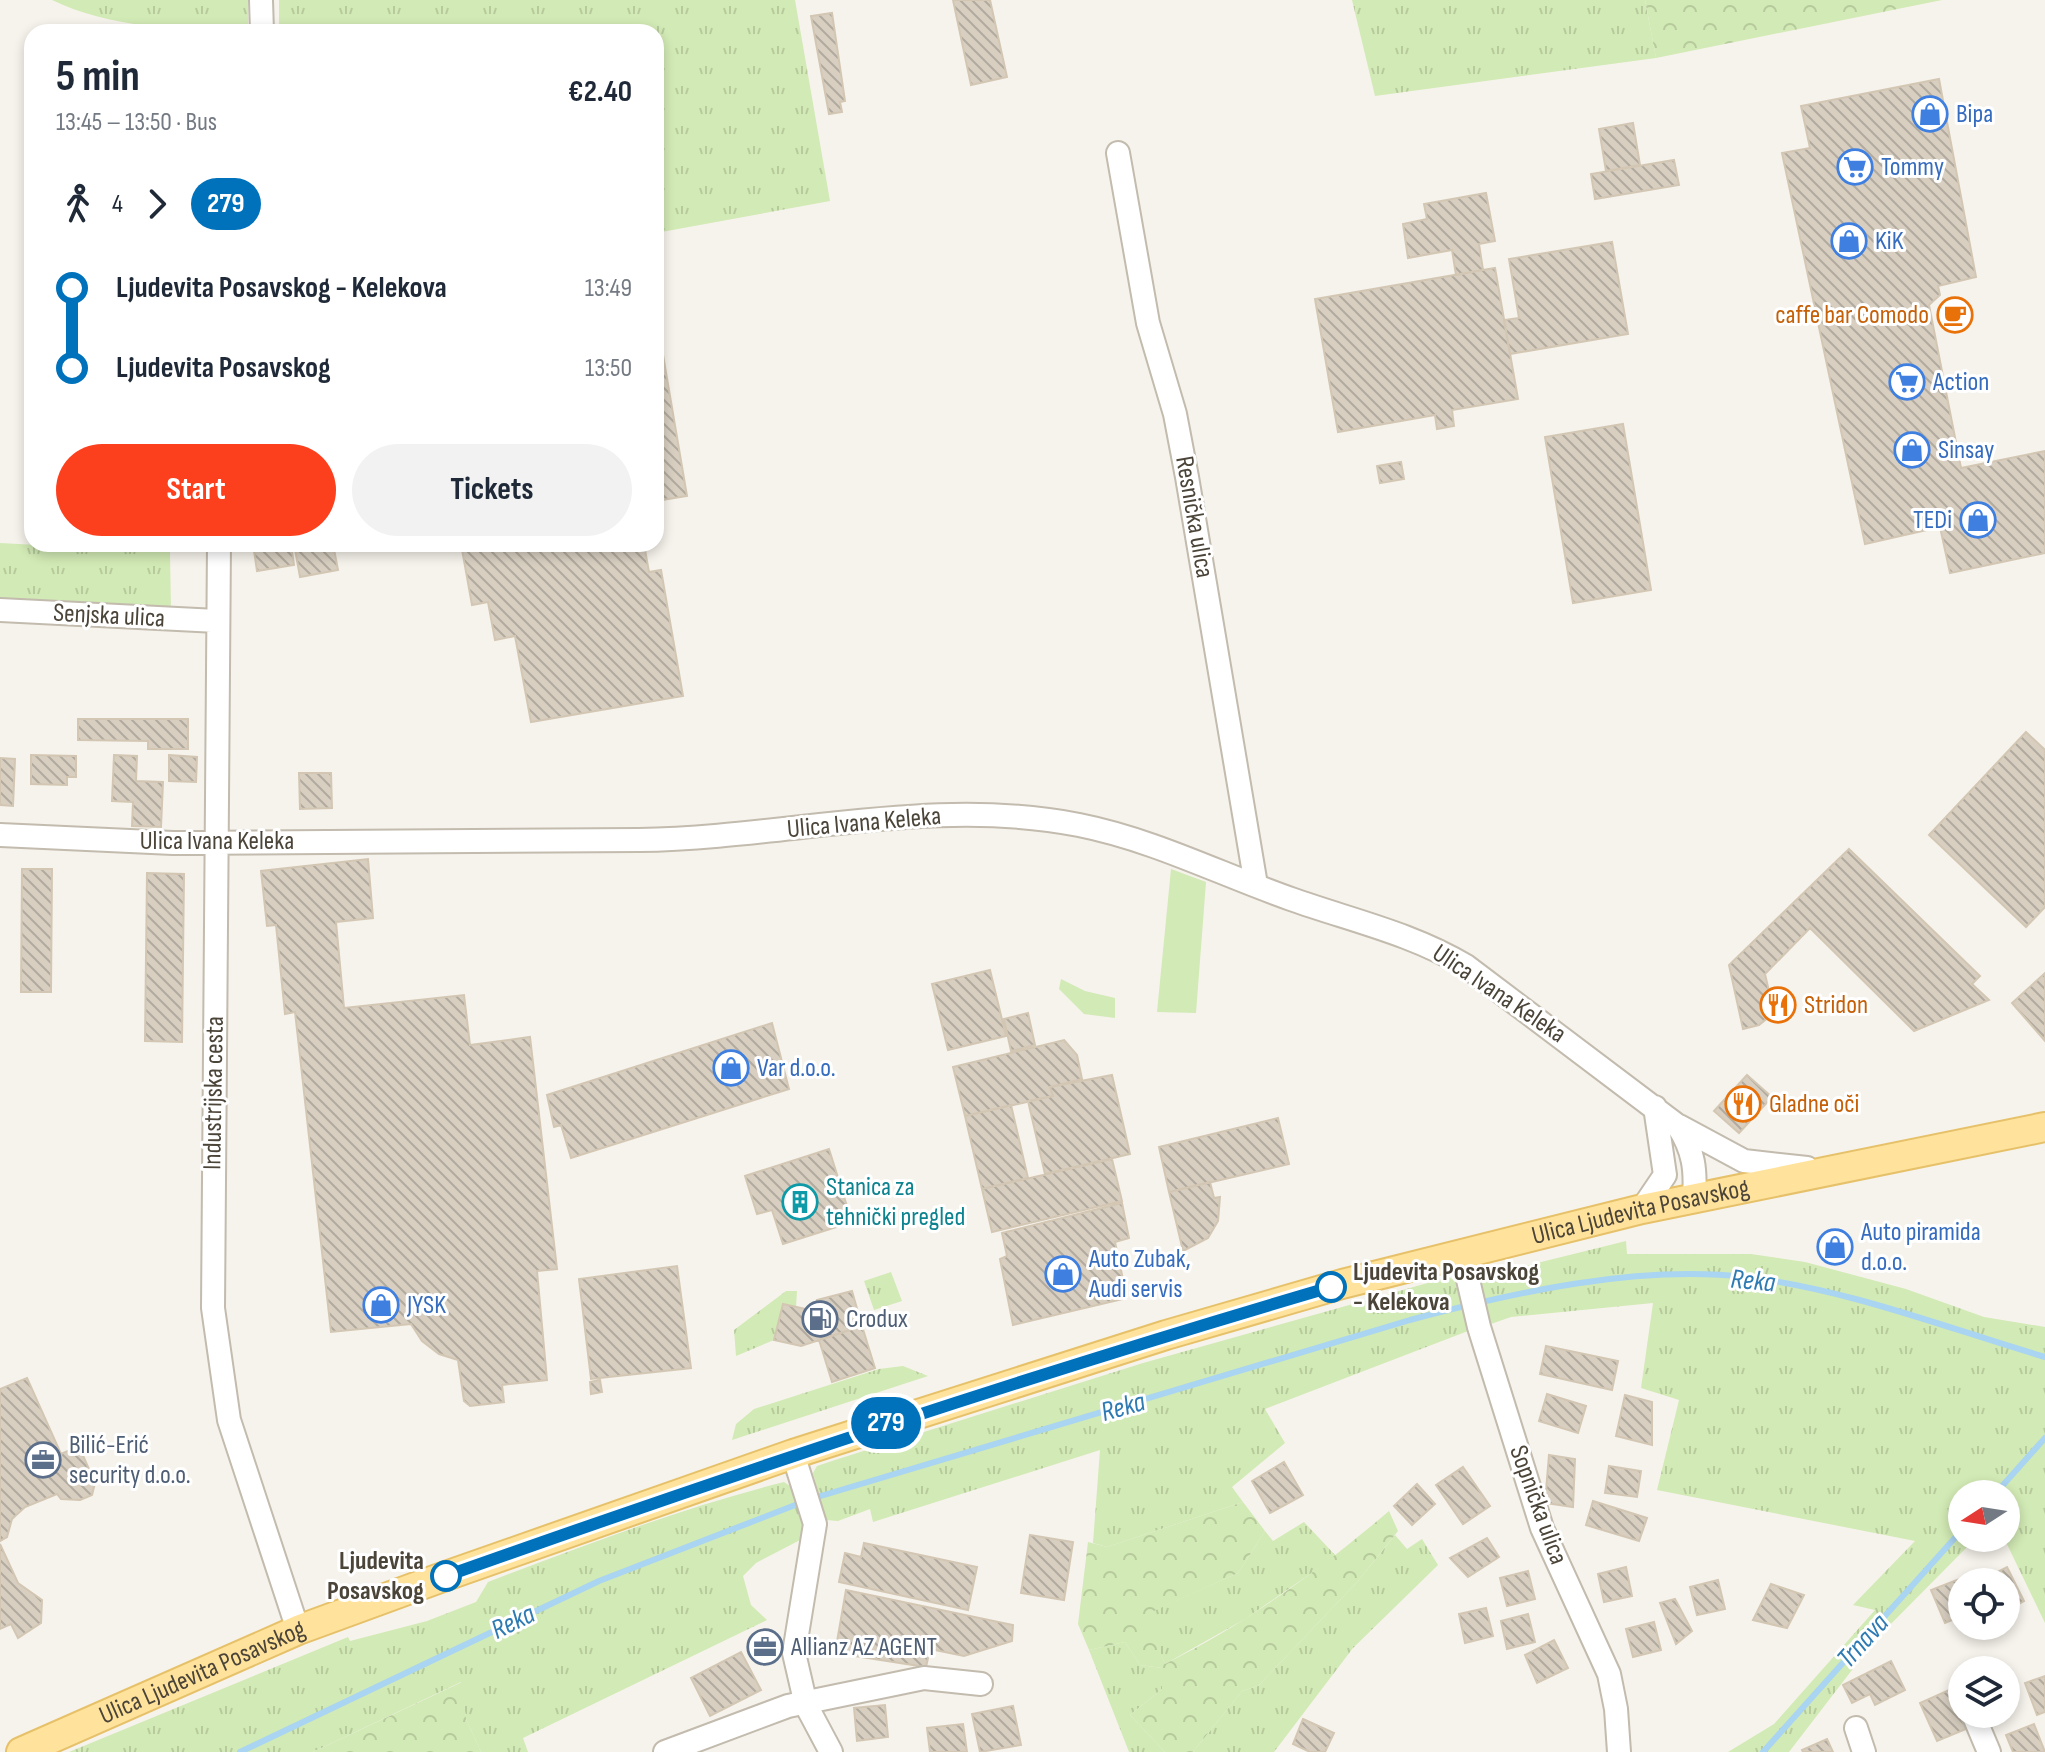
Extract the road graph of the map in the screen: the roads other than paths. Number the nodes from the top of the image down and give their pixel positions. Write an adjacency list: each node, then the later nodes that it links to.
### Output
1 (261, 0): 2 (street)
2 (262, 24)
3 (1118, 153): 9 (street, Resnička ulica)
4 (219, 552): 6 (street, Industrijska cesta)
5 (0, 610): 6 (street, Senjska ulica)
6 (217, 621): 8 (street, Industrijska cesta)
7 (0, 835): 8 (street, Ulica Ivana Keleka)
8 (216, 842): 9 (street, Ulica Ivana Keleka); 18 (street, Industrijska cesta)
9 (1256, 885): 10 (street, Ulica Ivana Keleka)
10 (1655, 1107): 11 (street, Ulica Ivana Keleka); 15 (street)
11 (1678, 1126): 13 (street, Ulica Ivana Keleka); 14 (street, Ulica Ivana Keleka)
12 (2045, 1127): 13 (main road, Ulica Ljudevita Posavskog)
13 (1832, 1169): 14 (main road, Ulica Ljudevita Posavskog)
14 (1694, 1198): 15 (main road, Ulica Ljudevita Posavskog)
15 (1642, 1209): 16 (main road, Ulica Ljudevita Posavskog)
16 (1462, 1254): 17 (main road, Ulica Ljudevita Posavskog); 26 (street, Sopnička ulica)
17 (797, 1465): 18 (main road, Ulica Ljudevita Posavskog); 20 (street)
18 (298, 1630): 23 (main road, Ulica Ljudevita Posavskog)
19 (981, 1684): 20 (street)
20 (806, 1705): 24 (street); 25 (street)
21 (1856, 1728): 27 (street)
22 (1979, 1728): 28 (street)
23 (21, 1752)
24 (665, 1752)
25 (831, 1752)
26 (1619, 1752)
27 (1864, 1752)
28 (1989, 1752)

